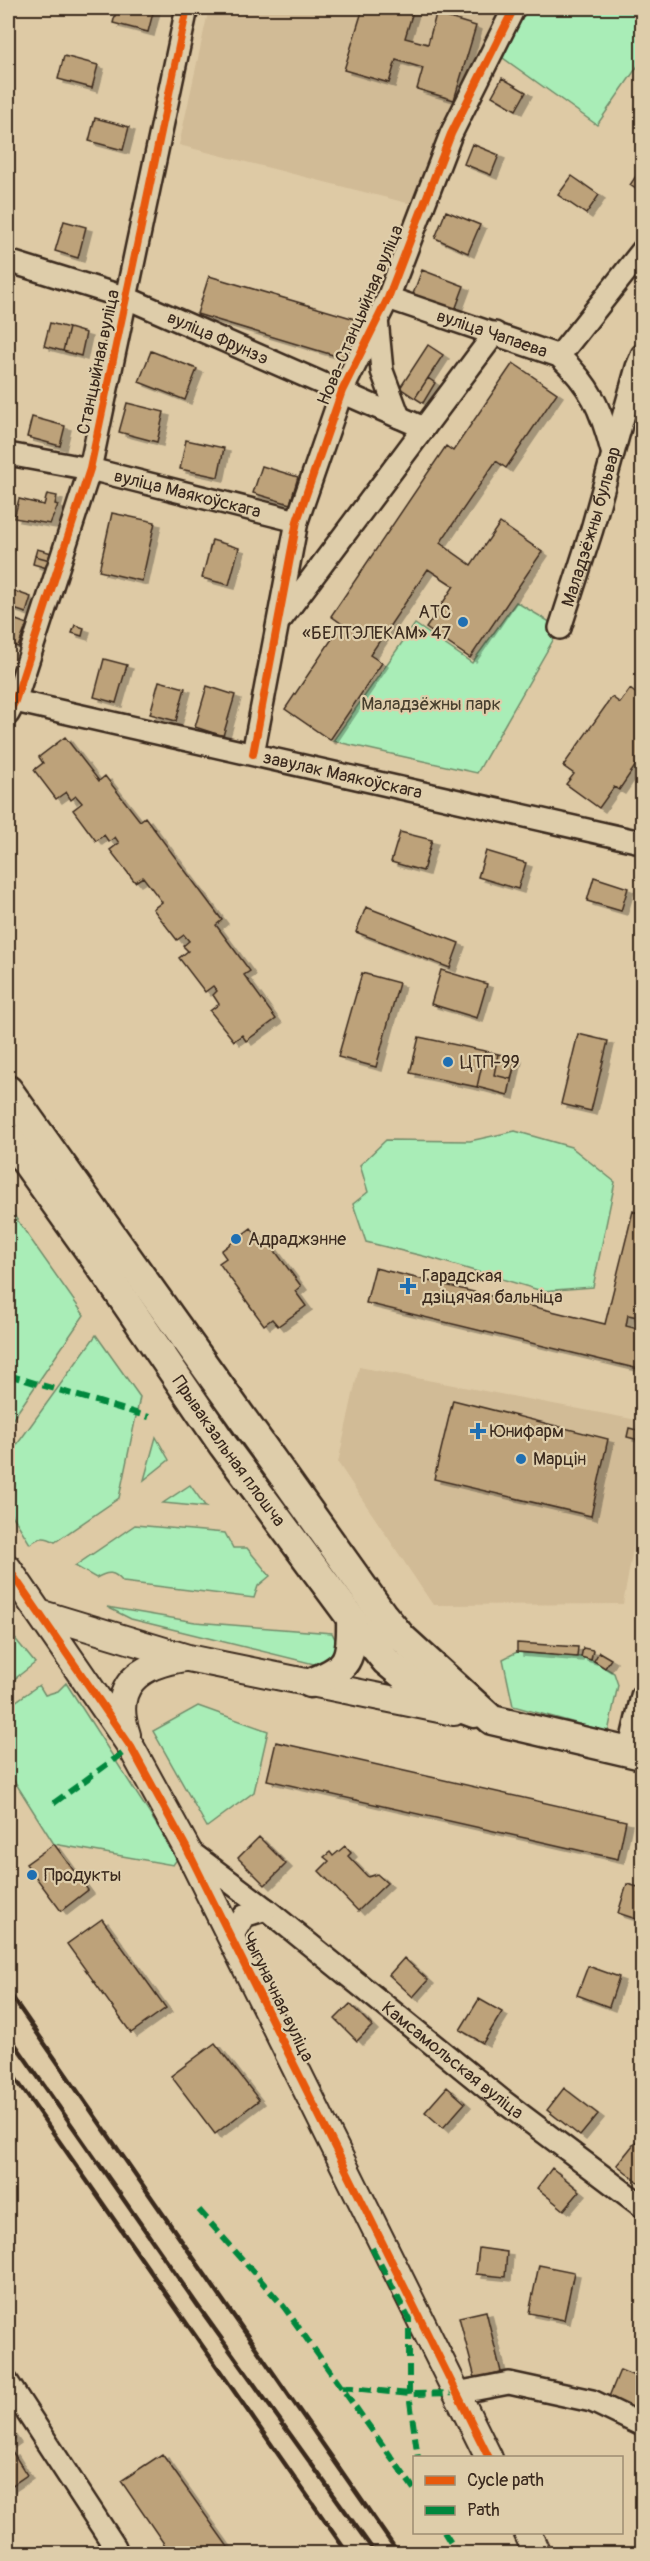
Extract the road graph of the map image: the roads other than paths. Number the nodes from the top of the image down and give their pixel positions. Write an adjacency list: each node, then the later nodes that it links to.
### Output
1 (187, 8): 5 (street, Станцыйная вуліца)
2 (513, 8): 6 (street, Нова-Станцыйная вуліца)
3 (642, 252): 10 (street)
4 (8, 261): 5 (street, вуліца Фрунзэ)
5 (127, 298): 11 (street, вуліца Фрунзэ); 16 (street, Станцыйная вуліца)
6 (387, 298): 7 (street, Нова-Станцыйная вуліца); 8 (street, вуліца Чапаева)
7 (377, 319): 11 (street, Нова-Станцыйная вуліца); 12 (street)
8 (495, 333): 10 (street, вуліца Чапаева); 13 (street)
9 (642, 355): 14 (street, Маладзёжны бульвар)
10 (560, 356): 14 (street, вуліца Чапаева)
11 (342, 391): 12 (street, вуліца Фрунзэ); 17 (street, Нова-Станцыйная вуліца)
12 (399, 417): 13 (street, вуліца Фрунзэ)
13 (424, 428): 18 (street)
14 (612, 451): 19 (street, Маладзёжны бульвар)
15 (8, 454): 16 (street, вуліца Маякоўскага)
16 (90, 469): 17 (street, вуліца Маякоўскага); 20 (street, Станцыйная вуліца)
17 (297, 521): 18 (street, Нова-Станцыйная вуліца)
18 (278, 623): 21 (street, Нова-Станцыйная вуліца)
19 (560, 628)
20 (11, 707): 21 (street, завулак Маякоўскага)
21 (253, 754): 22 (street, завулак Маякоўскага)
22 (636, 841)
23 (8, 1090): 31 (main road, Прывакзальная плошча)
24 (8, 1137): 27 (main road, Прывакзальная плошча)
25 (8, 1568): 26 (street, Чыгуначная вуліца)
26 (39, 1613): 28 (street); 32 (street, Чыгуначная вуліца)
27 (351, 1618): 29 (main road); 31 (main road, Прывакзальная плошча)
28 (188, 1658): 29 (street); 32 (street)
29 (310, 1683): 31 (street)
30 (642, 1696): 33 (street)
31 (492, 1720): 33 (main road, Прывакзальная плошча)
32 (131, 1747): 34 (street, Чыгуначная вуліца)
33 (636, 1754)
34 (187, 1850): 35 (street, Камсамольская вуліца); 36 (street, Чыгуначная вуліца)
35 (266, 1910): 36 (street); 37 (street, Камсамольская вуліца)
36 (232, 1937): 39 (street, Чыгуначная вуліца)
37 (642, 2206)
38 (8, 2383): 43 (street)
39 (456, 2393): 40 (street); 41 (street, Чыгуначная вуліца)
40 (642, 2425)
41 (488, 2456)
42 (528, 2534): 44 (street)
43 (110, 2550)
44 (537, 2553)

